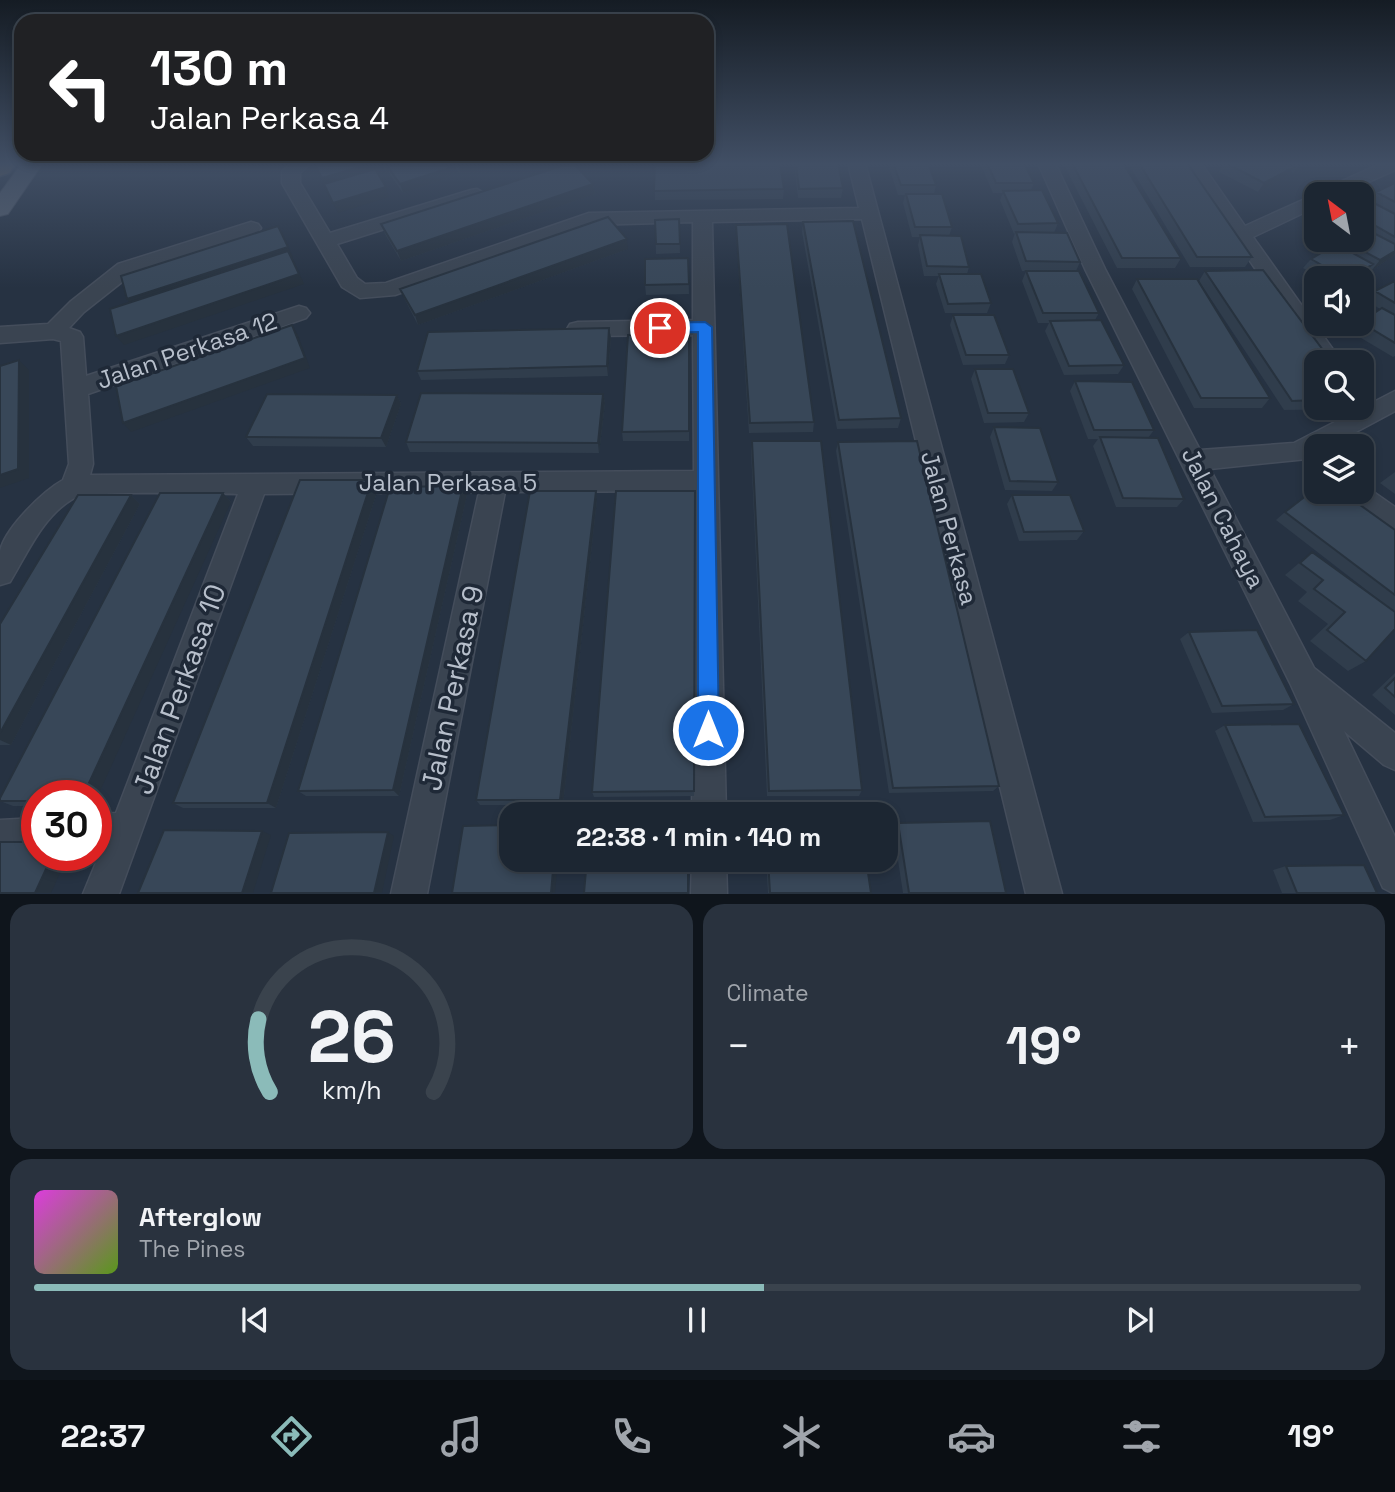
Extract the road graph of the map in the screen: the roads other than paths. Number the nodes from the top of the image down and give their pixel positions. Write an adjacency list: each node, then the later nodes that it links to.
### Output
1 (304, 205): 11 (street)
2 (442, 205): 11 (street)
3 (865, 205): 7 (street, Jalan Perkasa)
4 (1065, 205): 24 (street, Jalan Cahaya)
5 (1222, 205): 10 (street)
6 (1304, 206): 10 (street)
7 (867, 213): 8 (street); 44 (street, Jalan Perkasa)
8 (702, 215): 11 (street); 13 (street)
9 (251, 229): 15 (street)
10 (1243, 234): 17 (street)
11 (326, 242)
12 (299, 313): 18 (street, Jalan Perkasa 12)
13 (705, 327): 14 (street); 25 (street)
14 (563, 330)
15 (54, 331): 16 (street); 18 (street)
16 (0, 335)
17 (1323, 350)
18 (75, 388): 28 (street)
19 (1395, 400): 20 (street)
20 (1374, 407)
21 (1353, 420): 22 (street)
22 (1336, 434)
23 (1304, 458): 24 (street)
24 (1194, 460): 32 (street, Jalan Cahaya)
25 (707, 481): 27 (street, Jalan Perkasa 5); 34 (street)
26 (255, 483): 27 (street, Jalan Perkasa 5); 28 (street, Jalan Perkasa 5); 35 (street, Jalan Perkasa 10)
27 (494, 483): 42 (street, Jalan Perkasa 9)
28 (74, 487): 31 (street)
29 (1370, 504): 30 (street)
30 (1395, 522)
31 (0, 573)
32 (1301, 673): 33 (street); 40 (street, Jalan Cahaya)
33 (1395, 754)
34 (709, 802)
35 (112, 830)
36 (21, 836): 37 (street)
37 (0, 837)
38 (104, 871): 41 (street, Jalan Perkasa 10)
39 (709, 872): 43 (street)
40 (1395, 876)
41 (100, 894)
42 (410, 894)
43 (709, 894)
44 (1044, 894)

